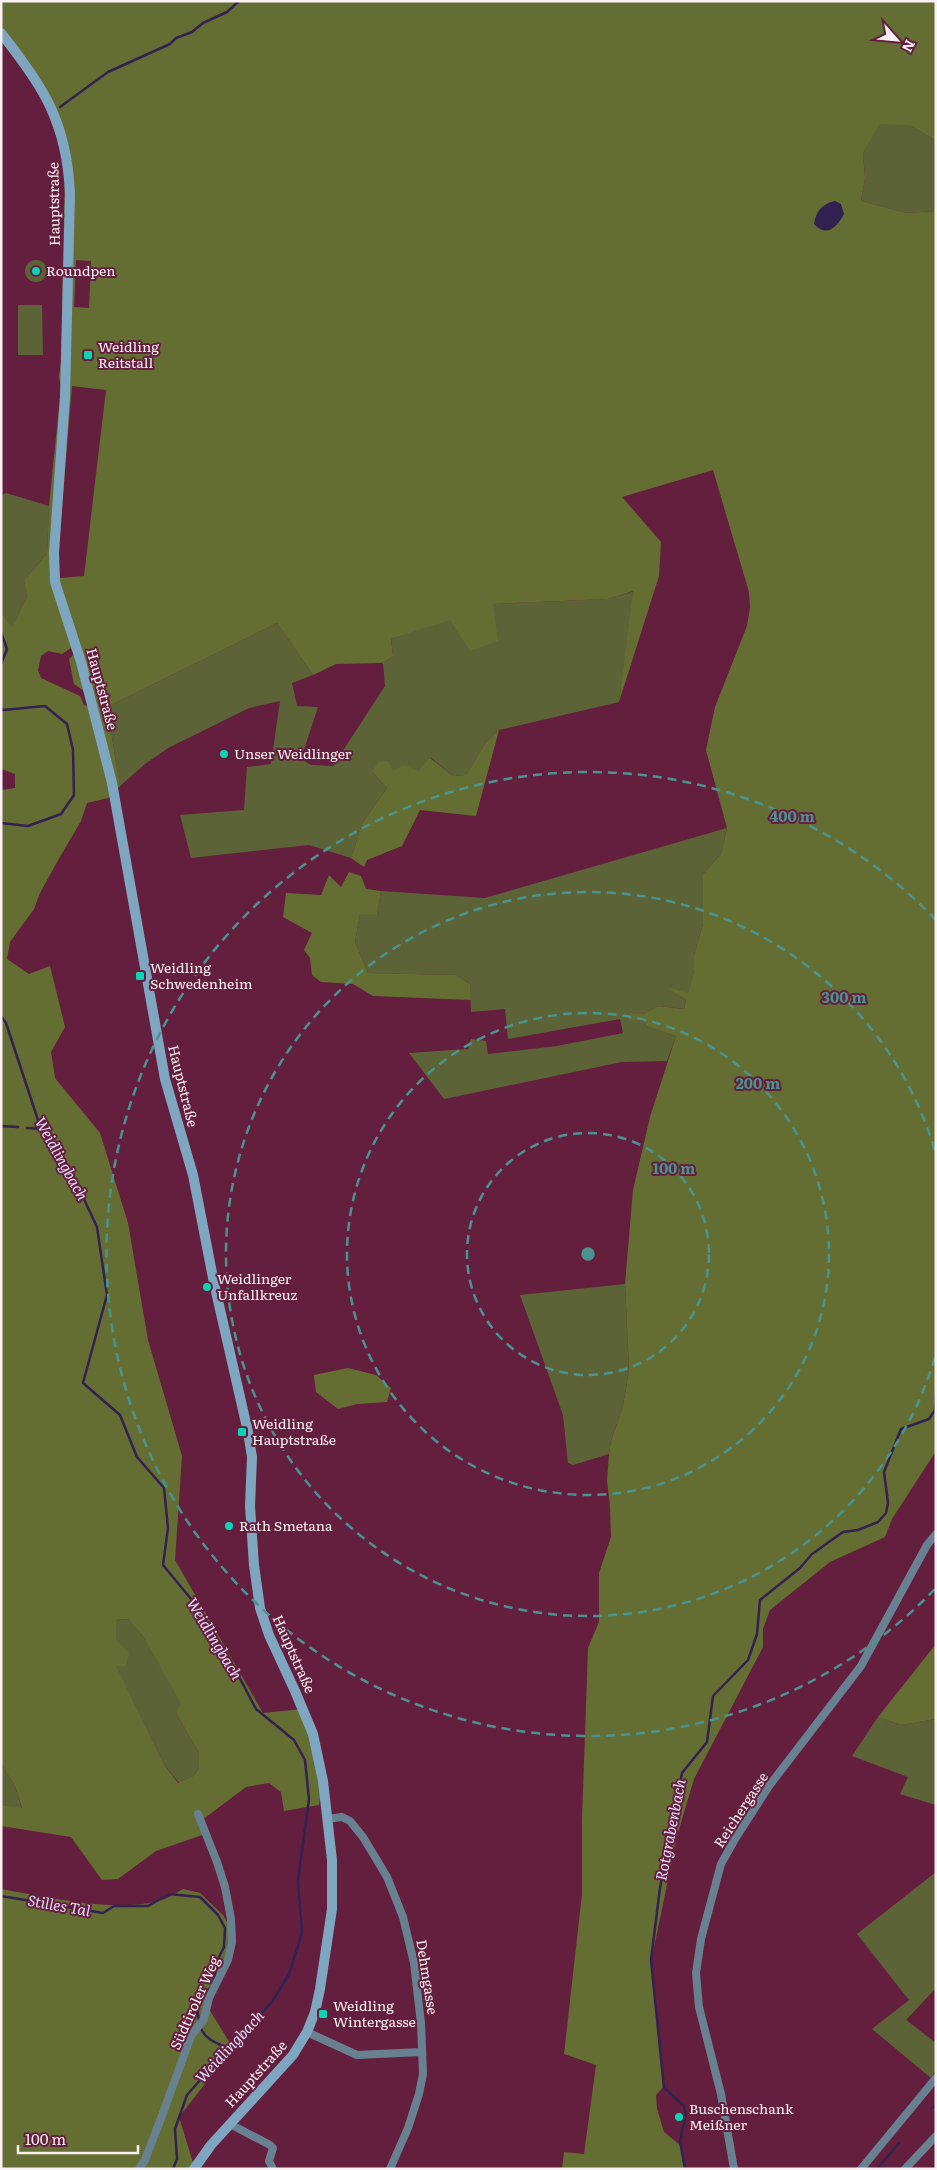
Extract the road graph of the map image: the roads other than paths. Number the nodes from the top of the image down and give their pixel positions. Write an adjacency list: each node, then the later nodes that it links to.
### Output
1 (1, 32): 4 (main road, Hauptstraße)
2 (936, 1534): 14 (street, Reichergasse)
3 (198, 1814): 10 (street, Südtiroler Weg)
4 (328, 1819): 5 (main road, Hauptstraße); 6 (street, Dehmgasse)
5 (307, 2032): 6 (street); 8 (main road, Hauptstraße)
6 (422, 2052): 13 (street, Dehmgasse)
7 (936, 2078): 15 (street)
8 (230, 2124): 11 (main road, Hauptstraße); 12 (street, Hauptstraße)
9 (936, 2136): 16 (street)
10 (139, 2169)
11 (194, 2169)
12 (273, 2169)
13 (390, 2169)
14 (734, 2169)
15 (861, 2169)
16 (905, 2169)

